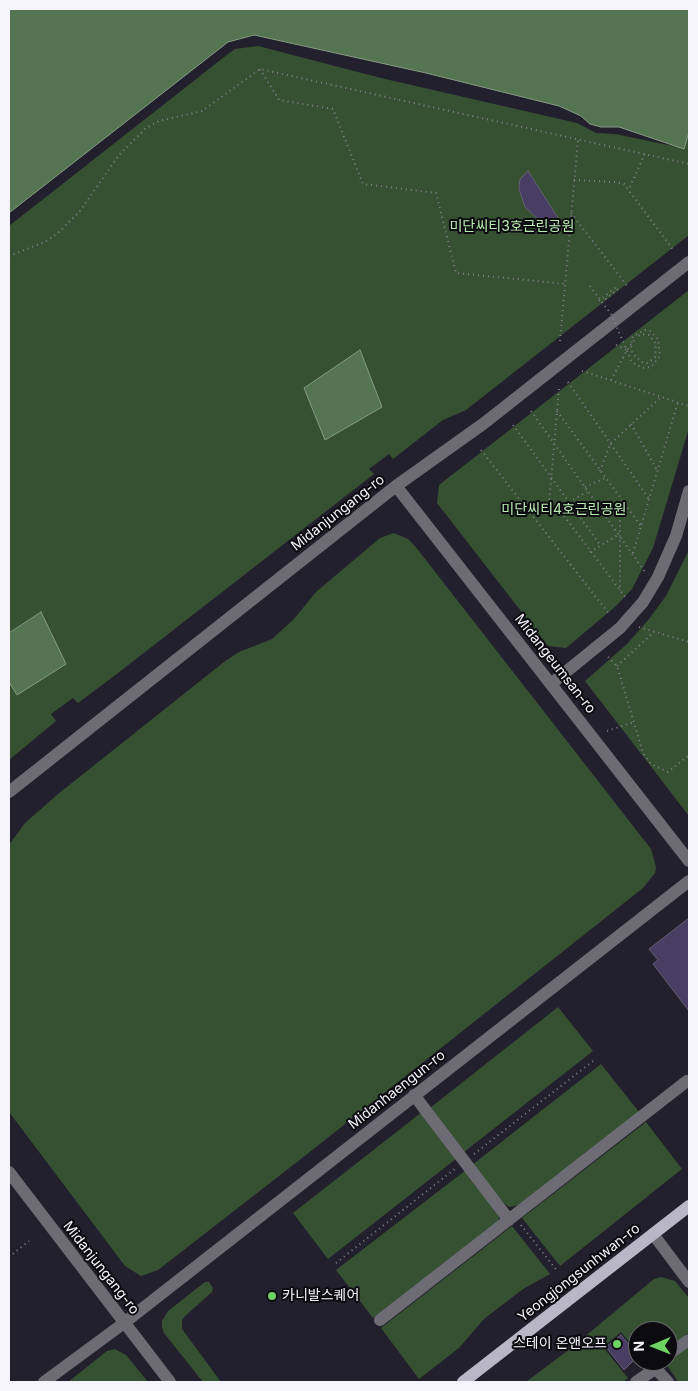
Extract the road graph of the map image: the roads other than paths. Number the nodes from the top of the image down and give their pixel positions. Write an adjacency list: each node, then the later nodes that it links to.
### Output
1 (689, 262): 2 (street, Midanjungang-ro)
2 (396, 486): 4 (street, Midangeumsan-ro); 5 (street, Midanjungang-ro)
3 (689, 491): 4 (street)
4 (551, 684): 6 (street, Midangeumsan-ro)
5 (9, 792)
6 (689, 861)
7 (689, 881): 9 (street, Midanhaengun-ro)
8 (687, 1081): 12 (street)
9 (414, 1096): 12 (street); 16 (street, Midanhaengun-ro)
10 (9, 1172): 16 (street, Midanjungang-ro)
11 (689, 1206): 13 (main road, Yeongjongsunhwan-ro)
12 (512, 1218): 15 (street)
13 (653, 1234): 14 (street); 23 (main road, Yeongjongsunhwan-ro)
14 (689, 1282)
15 (380, 1320)
16 (124, 1323): 21 (street, Midanhaengun-ro); 22 (street, Midanjungang-ro)
17 (687, 1340): 18 (street)
18 (678, 1347)
19 (652, 1371): 24 (street)
20 (662, 1371): 25 (street)
21 (44, 1382)
22 (170, 1382)
23 (463, 1382)
24 (636, 1382)
25 (668, 1382)

